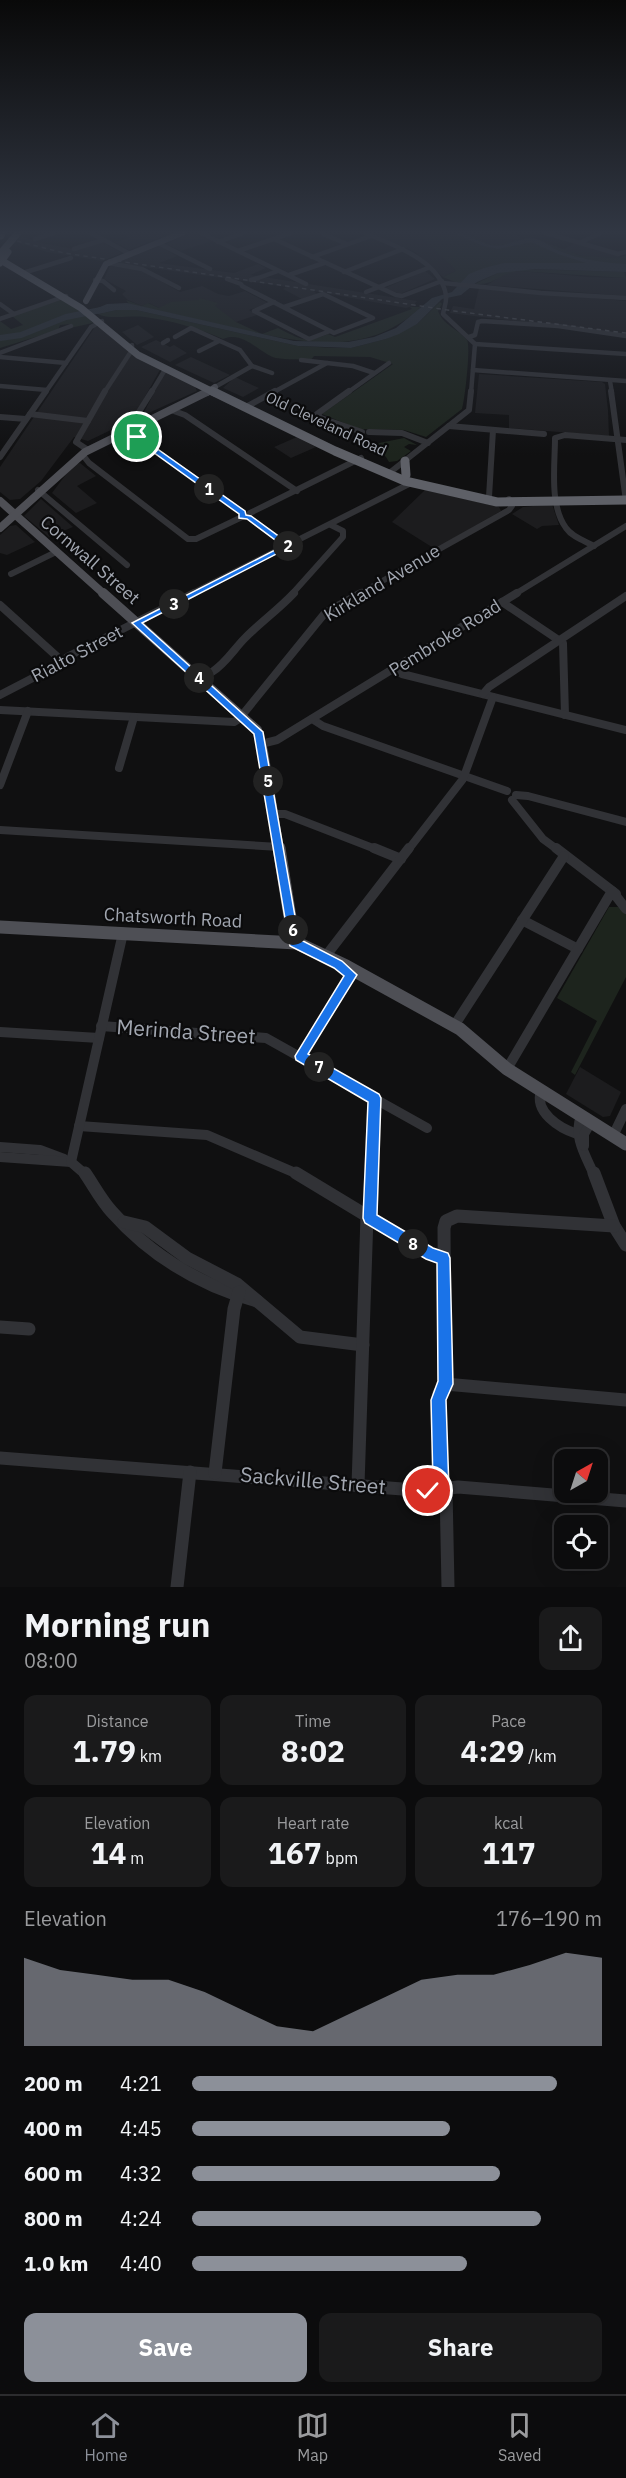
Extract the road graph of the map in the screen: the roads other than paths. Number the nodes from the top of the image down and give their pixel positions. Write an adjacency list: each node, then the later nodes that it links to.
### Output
1 (4, 307): 8 (street)
2 (34, 307): 8 (street)
3 (84, 307): 10 (highway)
4 (263, 307): 12 (street)
5 (284, 307): 12 (street)
6 (350, 307): 12 (street)
7 (444, 307): 15 (street)
8 (14, 314): 9 (street)
9 (0, 319)
10 (97, 319): 18 (highway); 23 (street)
11 (71, 326): 21 (street)
12 (330, 331)
13 (626, 336): 15 (street)
14 (175, 337): 16 (street)
15 (469, 337): 17 (street)
16 (219, 341): 19 (street); 26 (street)
17 (475, 344): 20 (street); 28 (street)
18 (132, 348): 27 (highway, Old Cleveland Road); 35 (highway, Old Cleveland Road); 40 (street)
19 (199, 351)
20 (626, 354)
21 (0, 355): 23 (street)
22 (301, 360): 24 (street)
23 (66, 363): 34 (street)
24 (327, 363): 30 (street); 36 (street)
25 (389, 363): 30 (street)
26 (252, 366): 29 (street); 35 (street)
27 (166, 368): 35 (highway, Old Cleveland Road); 41 (street)
28 (473, 370): 31 (street); 42 (street)
29 (272, 373)
30 (374, 374): 48 (street)
31 (610, 381): 32 (street); 46 (street)
32 (626, 381)
33 (0, 386): 34 (street)
34 (47, 390): 39 (street)
35 (211, 390): 36 (highway, Old Cleveland Road); 37 (main road); 41 (main road)
36 (248, 406): 52 (highway, Old Cleveland Road)
37 (175, 409): 41 (main road); 58 (street)
38 (0, 417): 39 (street)
39 (28, 417): 40 (street); 50 (street)
40 (88, 421): 49 (street)
41 (141, 422): 44 (main road); 49 (main road)
42 (450, 426): 43 (street); 48 (street)
43 (493, 430): 45 (street); 59 (street)
44 (132, 432): 49 (main road); 66 (street)
45 (544, 434)
46 (617, 440): 47 (street); 60 (street); 61 (street)
47 (626, 440)
48 (428, 442): 53 (street)
49 (86, 449): 51 (main road); 54 (street); 57 (main road)
50 (0, 457)
51 (74, 460): 54 (street); 57 (main road)
52 (359, 460): 55 (highway, Old Cleveland Road); 58 (street)
53 (405, 461): 55 (street); 56 (highway)
54 (89, 462): 66 (street)
55 (391, 472): 56 (highway, Old Cleveland Road)
56 (408, 479): 59 (highway, Old Cleveland Road); 62 (highway, Old Cleveland Road); 69 (street, Rialto Street)
57 (40, 491): 64 (main road); 65 (main road); 74 (street)
58 (297, 491): 66 (street)
59 (489, 497): 62 (highway, Old Cleveland Road)
60 (557, 498): 61 (highway, Old Cleveland Road); 62 (highway, Old Cleveland Road); 72 (street)
61 (625, 499)
62 (510, 501): 89 (street, Kirkland Avenue)
63 (1, 502): 64 (main road); 65 (main road)
64 (23, 503): 65 (main road)
65 (14, 513): 67 (main road); 68 (main road, Cornwall Street)
66 (246, 515): 71 (street)
67 (2, 524): 68 (main road)
68 (25, 525): 73 (main road, Cornwall Street)
69 (334, 527): 71 (street, Rialto Street); 83 (street)
70 (625, 528): 72 (street, Pembroke Road)
71 (289, 546): 79 (street, Rialto Street)
72 (594, 546): 77 (street, Pembroke Road)
73 (56, 552): 75 (street); 79 (main road, Cornwall Street)
74 (127, 565)
75 (11, 574)
76 (626, 596): 80 (street)
77 (502, 602): 80 (street); 82 (street, Pembroke Road)
78 (0, 605): 81 (street)
79 (137, 623): 81 (street, Rialto Street); 83 (main road, Cornwall Street)
80 (560, 640): 85 (street); 90 (street)
81 (62, 661): 84 (street, Rialto Street)
82 (393, 669): 85 (street); 92 (street, Pembroke Road)
83 (203, 682): 89 (main road, Cornwall Street)
84 (0, 694)
85 (483, 694): 86 (street)
86 (494, 697): 90 (street); 96 (street)
87 (0, 710): 88 (street)
88 (28, 711): 91 (street); 97 (street)
89 (241, 715): 91 (street); 94 (main road, Cornwall Street)
90 (565, 715): 93 (street)
91 (134, 717): 95 (street)
92 (312, 719): 94 (street, Pembroke Road); 96 (street)
93 (626, 730)
94 (261, 744): 99 (main road)
95 (119, 768)
96 (465, 776): 98 (street); 104 (street)
97 (0, 785)
98 (514, 798): 100 (street); 103 (street)
99 (274, 814): 102 (main road); 104 (street)
100 (626, 822)
101 (0, 830): 102 (street)
102 (279, 847): 111 (main road)
103 (564, 856): 105 (street); 108 (street)
104 (401, 859): 113 (street)
105 (612, 891): 106 (street); 107 (street); 112 (street)
106 (626, 902)
107 (626, 909)
108 (522, 920): 112 (street); 118 (street)
109 (0, 927): 110 (main road, Chatsworth Road)
110 (123, 933): 111 (main road, Chatsworth Road); 117 (street)
111 (294, 942): 113 (main road, Chatsworth Road)
112 (578, 949): 122 (street)
113 (325, 957): 114 (main road, Chatsworth Road)
114 (338, 964): 115 (main road, Chatsworth Road); 116 (main road, Chatsworth Road)
115 (351, 975): 116 (main road, Chatsworth Road); 121 (street)
116 (375, 984): 118 (main road, Chatsworth Road)
117 (101, 1026): 120 (street); 121 (street, Merinda Street)
118 (454, 1026): 122 (main road, Chatsworth Road)
119 (0, 1032): 120 (street)
120 (99, 1038): 127 (street)
121 (301, 1056): 124 (street, Merinda Street)
122 (507, 1069): 123 (main road, Chatsworth Road)
123 (541, 1091): 126 (main road, Chatsworth Road); 129 (street)
124 (375, 1098): 128 (street, Merinda Street); 136 (street)
125 (626, 1109): 130 (street)
126 (586, 1119): 129 (street); 130 (main road, Chatsworth Road); 133 (street)
127 (79, 1126): 135 (street); 136 (street)
128 (427, 1128)
129 (577, 1134): 133 (street)
130 (613, 1136): 131 (main road, Chatsworth Road)
131 (626, 1144)
132 (0, 1147): 135 (street)
133 (584, 1150): 137 (street)
134 (0, 1157): 135 (street)
135 (70, 1161): 140 (street)
136 (368, 1217): 139 (street); 144 (street)
137 (614, 1226): 138 (street); 139 (street)
138 (626, 1245)
139 (444, 1258): 145 (street)
140 (239, 1292): 141 (street); 149 (street)
141 (256, 1301): 144 (street)
142 (0, 1327): 143 (street)
143 (29, 1329)
144 (363, 1346): 150 (street)
145 (446, 1384): 146 (street); 151 (street)
146 (626, 1400)
147 (0, 1458): 148 (street, Sackville Street)
148 (190, 1472): 149 (street, Sackville Street); 153 (street)
149 (215, 1473): 150 (street, Sackville Street)
150 (358, 1485): 151 (street, Sackville Street)
151 (444, 1489): 152 (street, Sackville Street); 154 (street)
152 (626, 1501)
153 (177, 1587)
154 (448, 1587)

